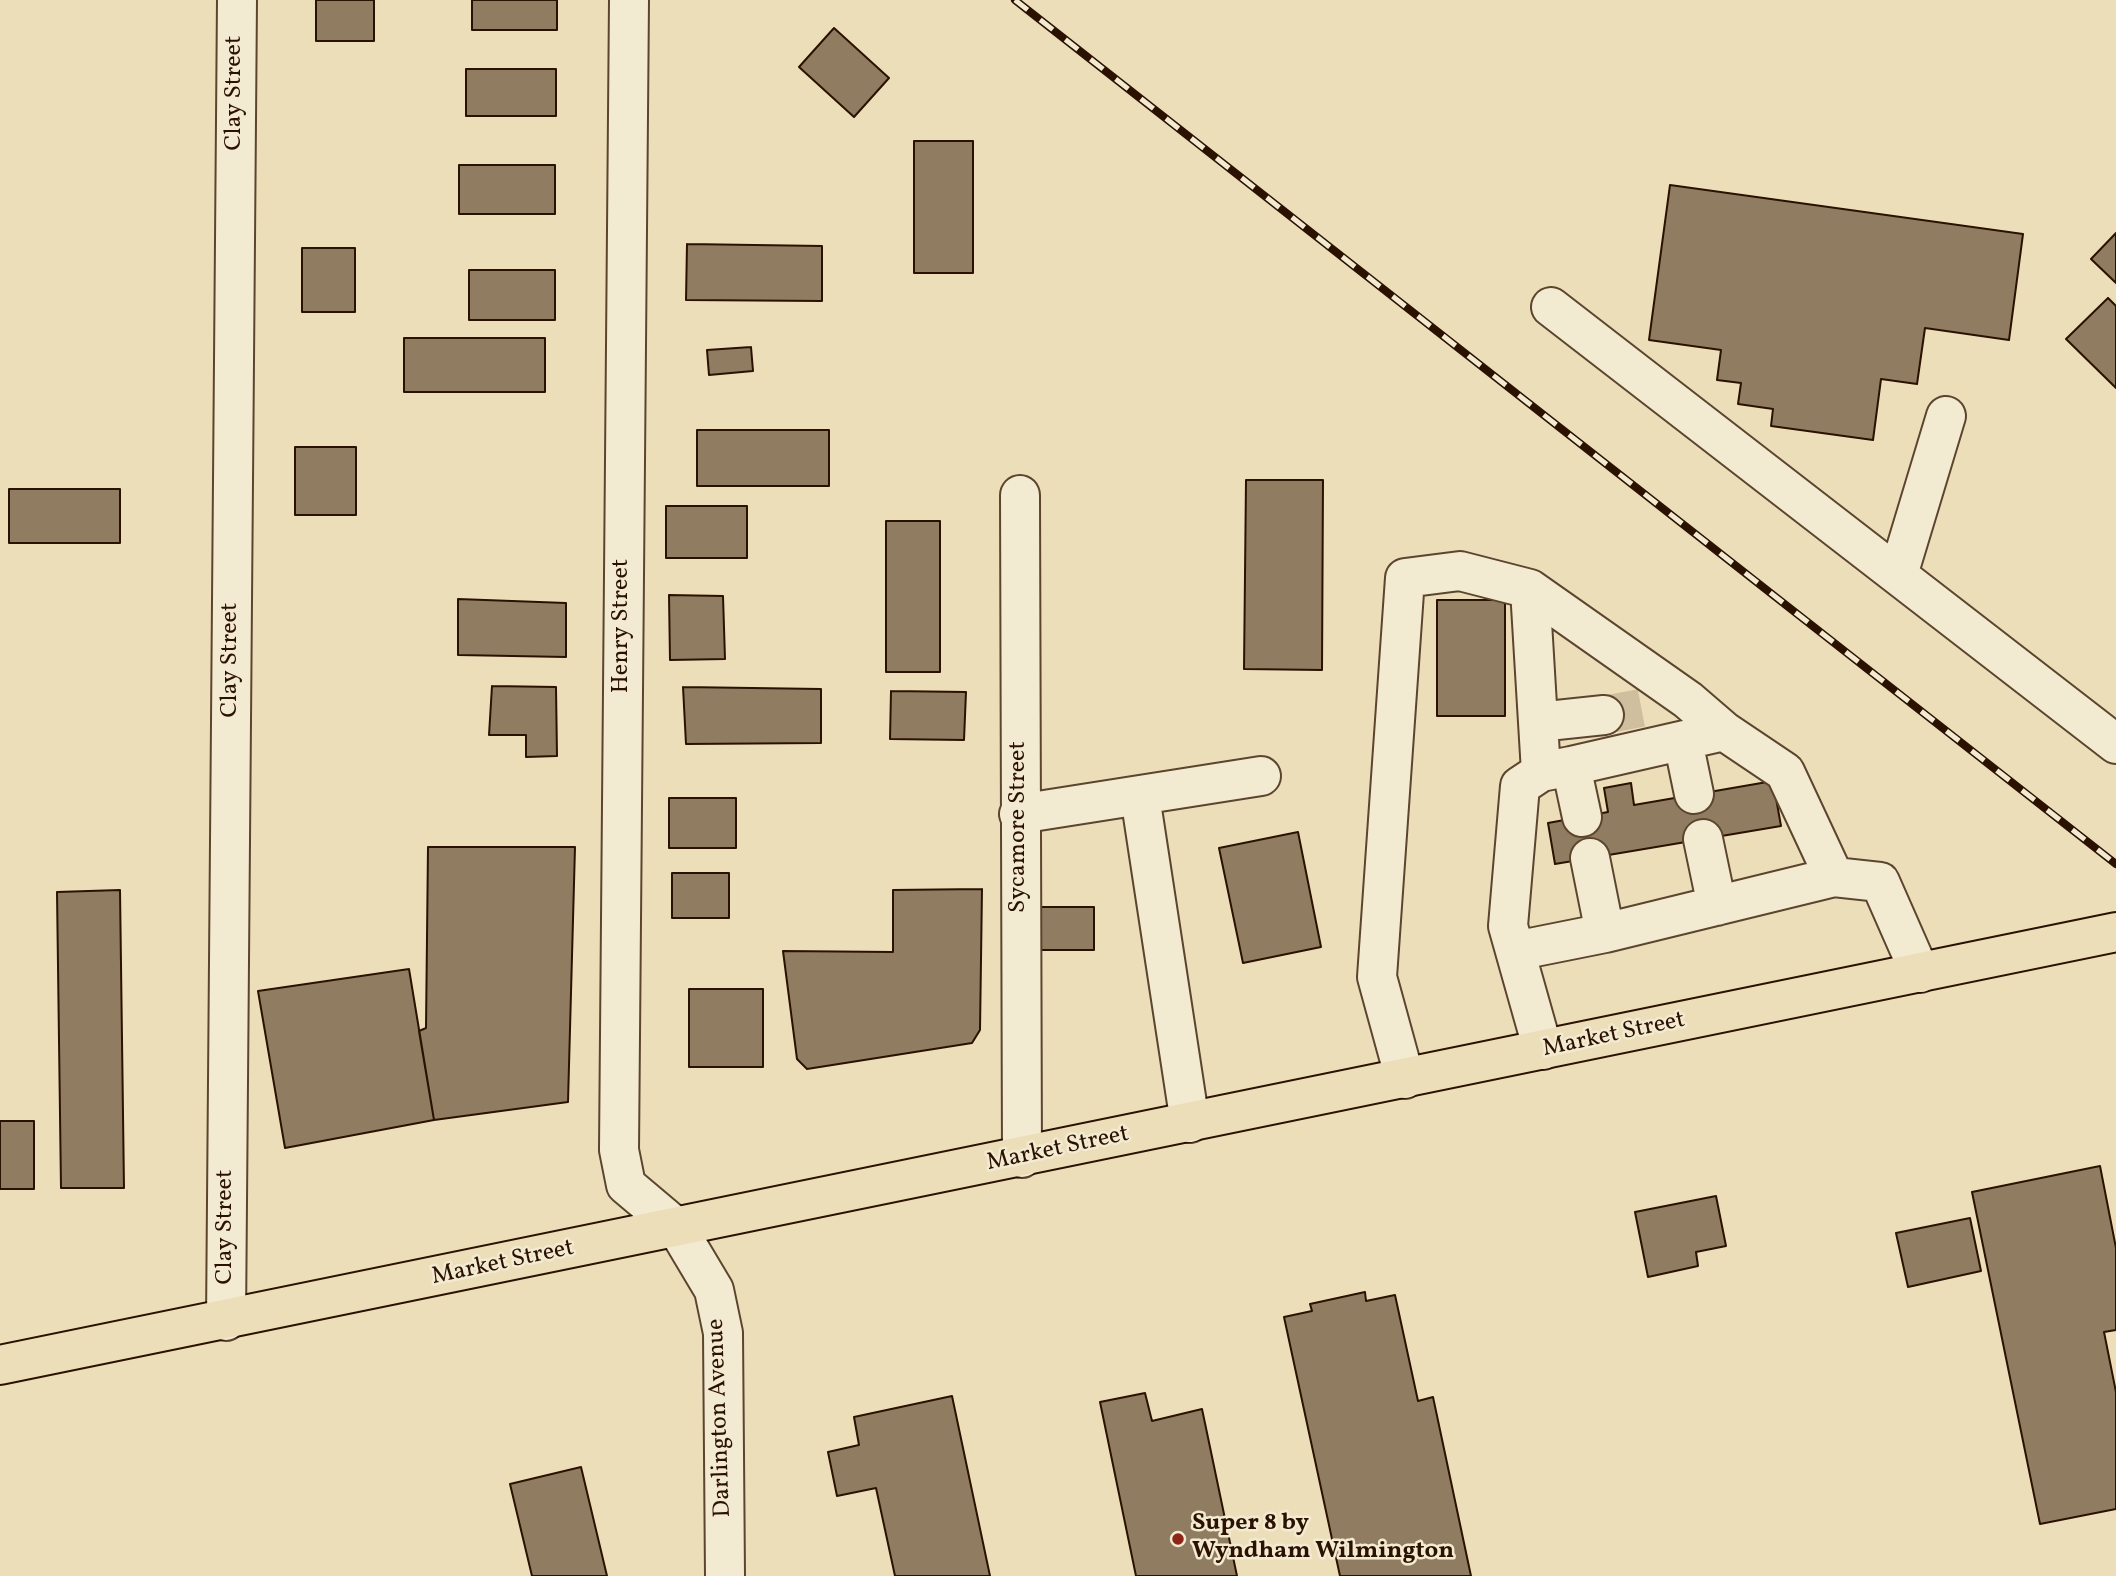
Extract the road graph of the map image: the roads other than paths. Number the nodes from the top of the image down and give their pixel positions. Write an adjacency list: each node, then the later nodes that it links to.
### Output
1 (237, 0): 32 (street, Clay Street)
2 (629, 0): 31 (street, Henry Street)
3 (1551, 307): 6 (street)
4 (1946, 416): 6 (street)
5 (1020, 495): 17 (street, Sycamore Street)
6 (1898, 575): 12 (street)
7 (1530, 589): 9 (street); 10 (street); 28 (street)
8 (1604, 715): 9 (street)
9 (1538, 722): 13 (street)
10 (1724, 731): 11 (street); 21 (street)
11 (1683, 741): 13 (street); 15 (street)
12 (2116, 744)
13 (1556, 769): 18 (street); 25 (street)
14 (1261, 776): 16 (street)
15 (1694, 794)
16 (1140, 796): 17 (street); 29 (street)
17 (1019, 814): 30 (street, Sycamore Street)
18 (1581, 817)
19 (1703, 839): 22 (street)
20 (1590, 858): 24 (street)
21 (1834, 877): 22 (street); 26 (street)
22 (1717, 906): 24 (street)
23 (2116, 932): 26 (main road, Market Street)
24 (1605, 933): 25 (street)
25 (1515, 951): 27 (street)
26 (1920, 972): 27 (main road, Market Street)
27 (1543, 1050): 28 (main road, Market Street)
28 (1405, 1079): 29 (main road, Market Street)
29 (1189, 1123): 30 (main road, Market Street)
30 (1021, 1158): 31 (main road, Market Street)
31 (677, 1228): 32 (main road, Market Street); 34 (street, Darlington Avenue)
32 (226, 1321): 33 (main road, Market Street)
33 (0, 1365)
34 (725, 1576)

